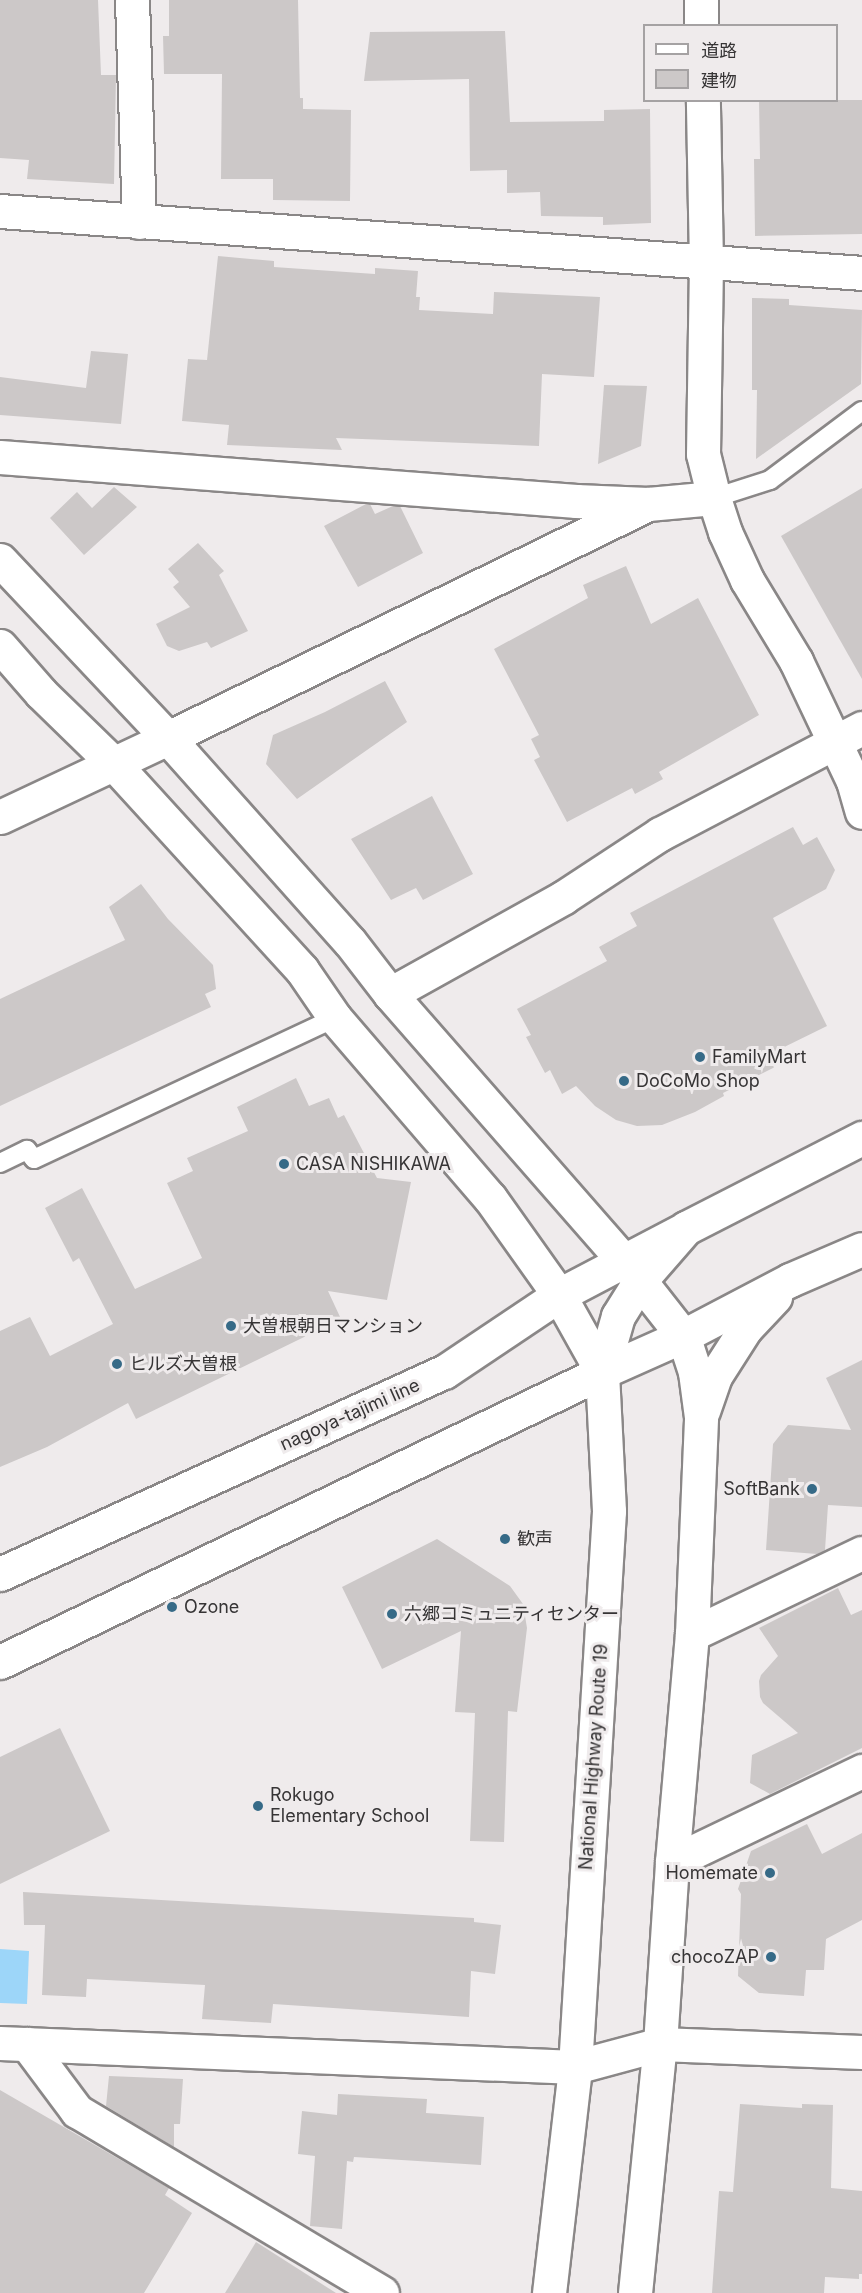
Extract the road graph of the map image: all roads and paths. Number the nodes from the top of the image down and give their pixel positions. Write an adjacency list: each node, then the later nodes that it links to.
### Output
1 (132, 0): 6 (main road)
2 (700, 0): 3 (main road)
3 (701, 24)
4 (702, 102): 7 (main road)
5 (0, 211): 6 (main road)
6 (139, 222): 7 (main road)
7 (706, 263): 8 (main road); 11 (main road)
8 (862, 273)
9 (862, 411): 11 (lane)
10 (0, 457): 12 (main road)
11 (714, 498): 12 (main road); 15 (main road)
12 (648, 504): 16 (main road)
13 (0, 561): 16 (main road)
14 (0, 646): 17 (main road)
15 (849, 736): 18 (main road); 20 (main road)
16 (168, 738): 17 (main road); 20 (main road)
17 (114, 764): 19 (main road); 21 (main road)
18 (862, 812)
19 (0, 817)
20 (390, 994): 25 (main road)
21 (335, 1018): 23 (lane); 27 (main road)
22 (862, 1138): 25 (main road, National Highway Route 19)
23 (0, 1163)
24 (862, 1249): 26 (main road)
25 (632, 1272): 27 (main road, nagoya-tajimi line); 28 (main road); 29 (main road, National Highway Route 19)
26 (790, 1280): 28 (main road); 30 (main road)
27 (559, 1295): 29 (main road); 32 (main road, nagoya-tajimi line)
28 (683, 1336): 29 (main road); 30 (main road)
29 (602, 1372): 34 (main road); 40 (main road, National Highway Route 19)
30 (701, 1417): 33 (main road)
31 (862, 1553): 33 (main road)
32 (0, 1574)
33 (692, 1634): 36 (main road)
34 (0, 1662)
35 (862, 1771): 36 (main road)
36 (672, 1862): 38 (main road)
37 (13, 2044): 40 (main road); 41 (main road)
38 (660, 2044): 39 (main road); 40 (main road); 43 (main road)
39 (862, 2052)
40 (575, 2067): 42 (main road, National Highway Route 19)
41 (382, 2293)
42 (549, 2293)
43 (635, 2293)

